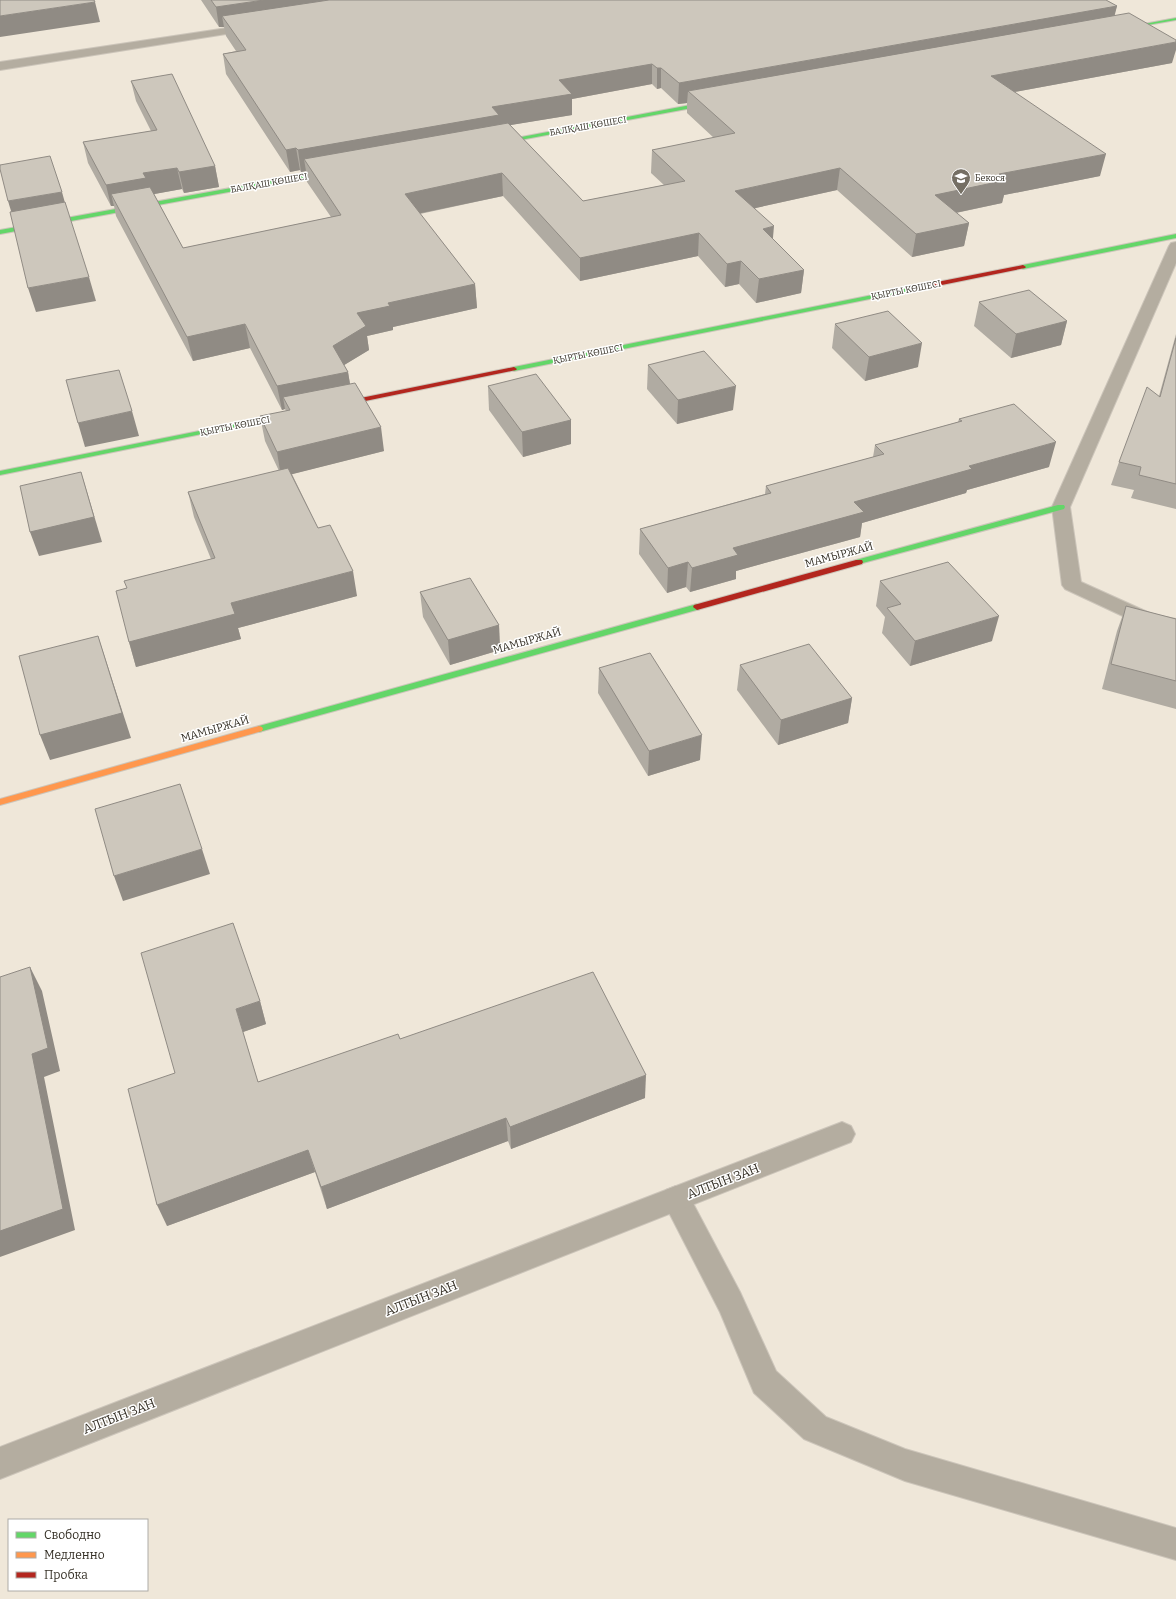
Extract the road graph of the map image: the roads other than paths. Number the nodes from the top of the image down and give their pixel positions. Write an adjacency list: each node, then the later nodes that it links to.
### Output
1 (1176, 19): 3 (street)
2 (266, 25): 4 (street)
3 (1113, 30)
4 (0, 66)
5 (729, 100): 6 (street, БАЛҚАШ КӨШЕСІ)
6 (486, 144)
7 (345, 170): 8 (street, БАЛҚАШ КӨШЕСІ)
8 (0, 232)
9 (1176, 236): 11 (street, ҚЫРТЫ КӨШЕСІ)
10 (1176, 246): 14 (street)
11 (329, 407)
12 (298, 413): 13 (street, ҚЫРТЫ КӨШЕСІ)
13 (0, 473)
14 (1061, 507): 15 (street); 16 (street, МАМЫРЖАЙ)
15 (1176, 626)
16 (0, 802)
17 (842, 1134): 18 (street, АЛТЫН ЗАН)
18 (676, 1199): 19 (street, АЛТЫН ЗАН); 20 (street)
19 (0, 1463)
20 (1176, 1544)

